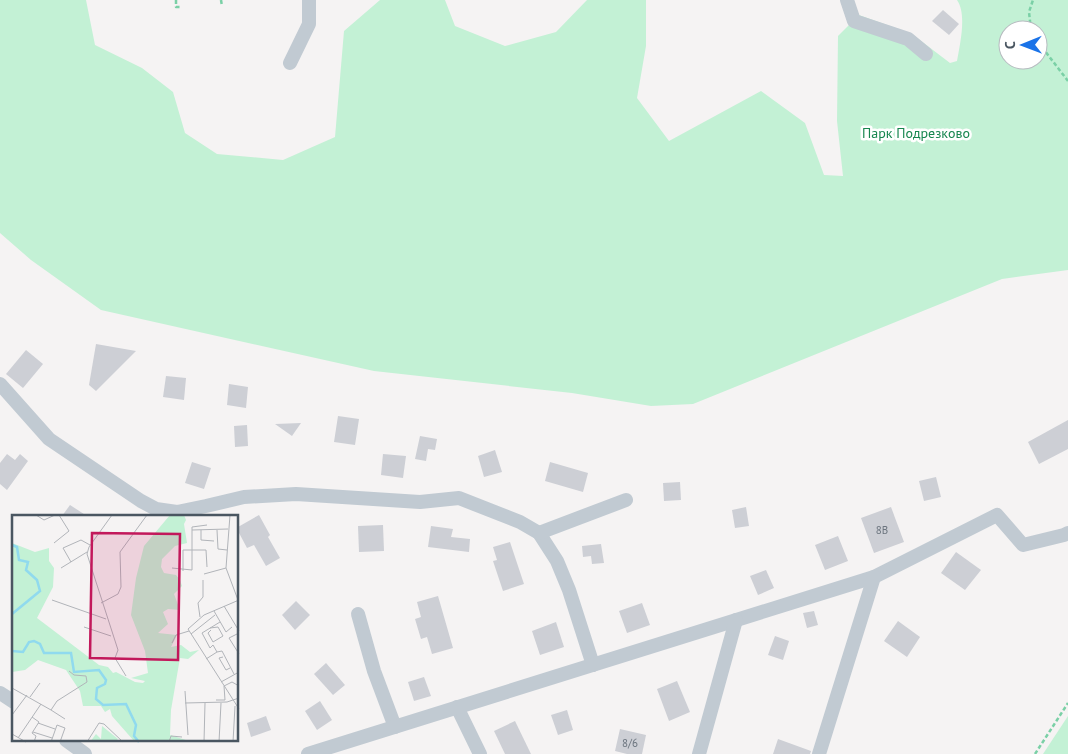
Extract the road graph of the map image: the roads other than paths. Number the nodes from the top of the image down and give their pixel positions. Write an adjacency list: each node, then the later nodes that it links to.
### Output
1 (309, 0): 4 (street)
2 (847, 0): 3 (street)
3 (926, 54)
4 (290, 63)
5 (0, 384): 7 (street)
6 (626, 500): 8 (street)
7 (154, 513): 8 (street)
8 (539, 533): 13 (street)
9 (1068, 533): 10 (street)
10 (874, 577): 12 (street); 23 (street)
11 (358, 614): 17 (street)
12 (736, 620): 13 (street); 22 (street)
13 (593, 665): 16 (street)
14 (0, 692): 15 (street)
15 (12, 701)
16 (457, 708): 17 (street); 21 (street)
17 (395, 727): 20 (street)
18 (69, 742): 19 (street)
19 (86, 754)
20 (308, 754)
21 (480, 754)
22 (699, 754)
23 (819, 754)

